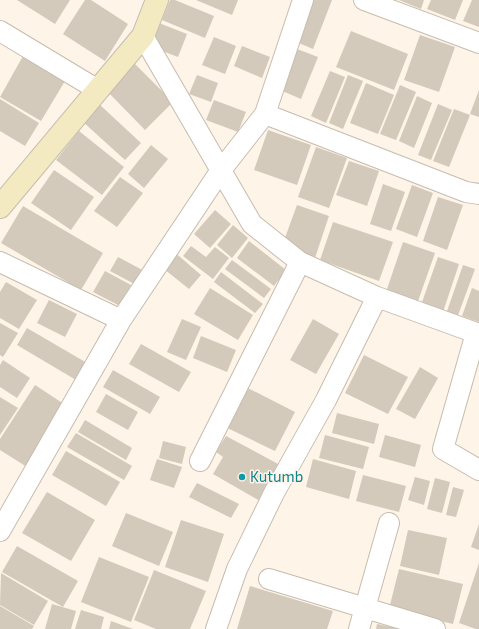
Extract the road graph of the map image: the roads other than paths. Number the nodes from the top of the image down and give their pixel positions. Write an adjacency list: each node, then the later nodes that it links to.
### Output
1 (157, 0): 5 (street)
2 (302, 0): 8 (street)
3 (364, 0): 6 (street)
4 (0, 31): 7 (street)
5 (143, 36): 7 (street); 9 (street)
6 (479, 43)
7 (98, 90): 11 (street)
8 (265, 114): 9 (street); 10 (street)
9 (221, 170): 13 (street); 15 (street)
10 (479, 194)
11 (0, 207)
12 (0, 262): 15 (street)
13 (300, 262): 14 (street); 17 (street)
14 (377, 297): 16 (street); 23 (street)
15 (120, 320): 20 (street)
16 (478, 333): 18 (street)
17 (200, 461)
18 (479, 470)
19 (389, 523): 22 (street)
20 (0, 531)
21 (269, 579): 22 (street)
22 (365, 608): 24 (street); 25 (street)
23 (216, 629)
24 (359, 629)
25 (435, 629)

